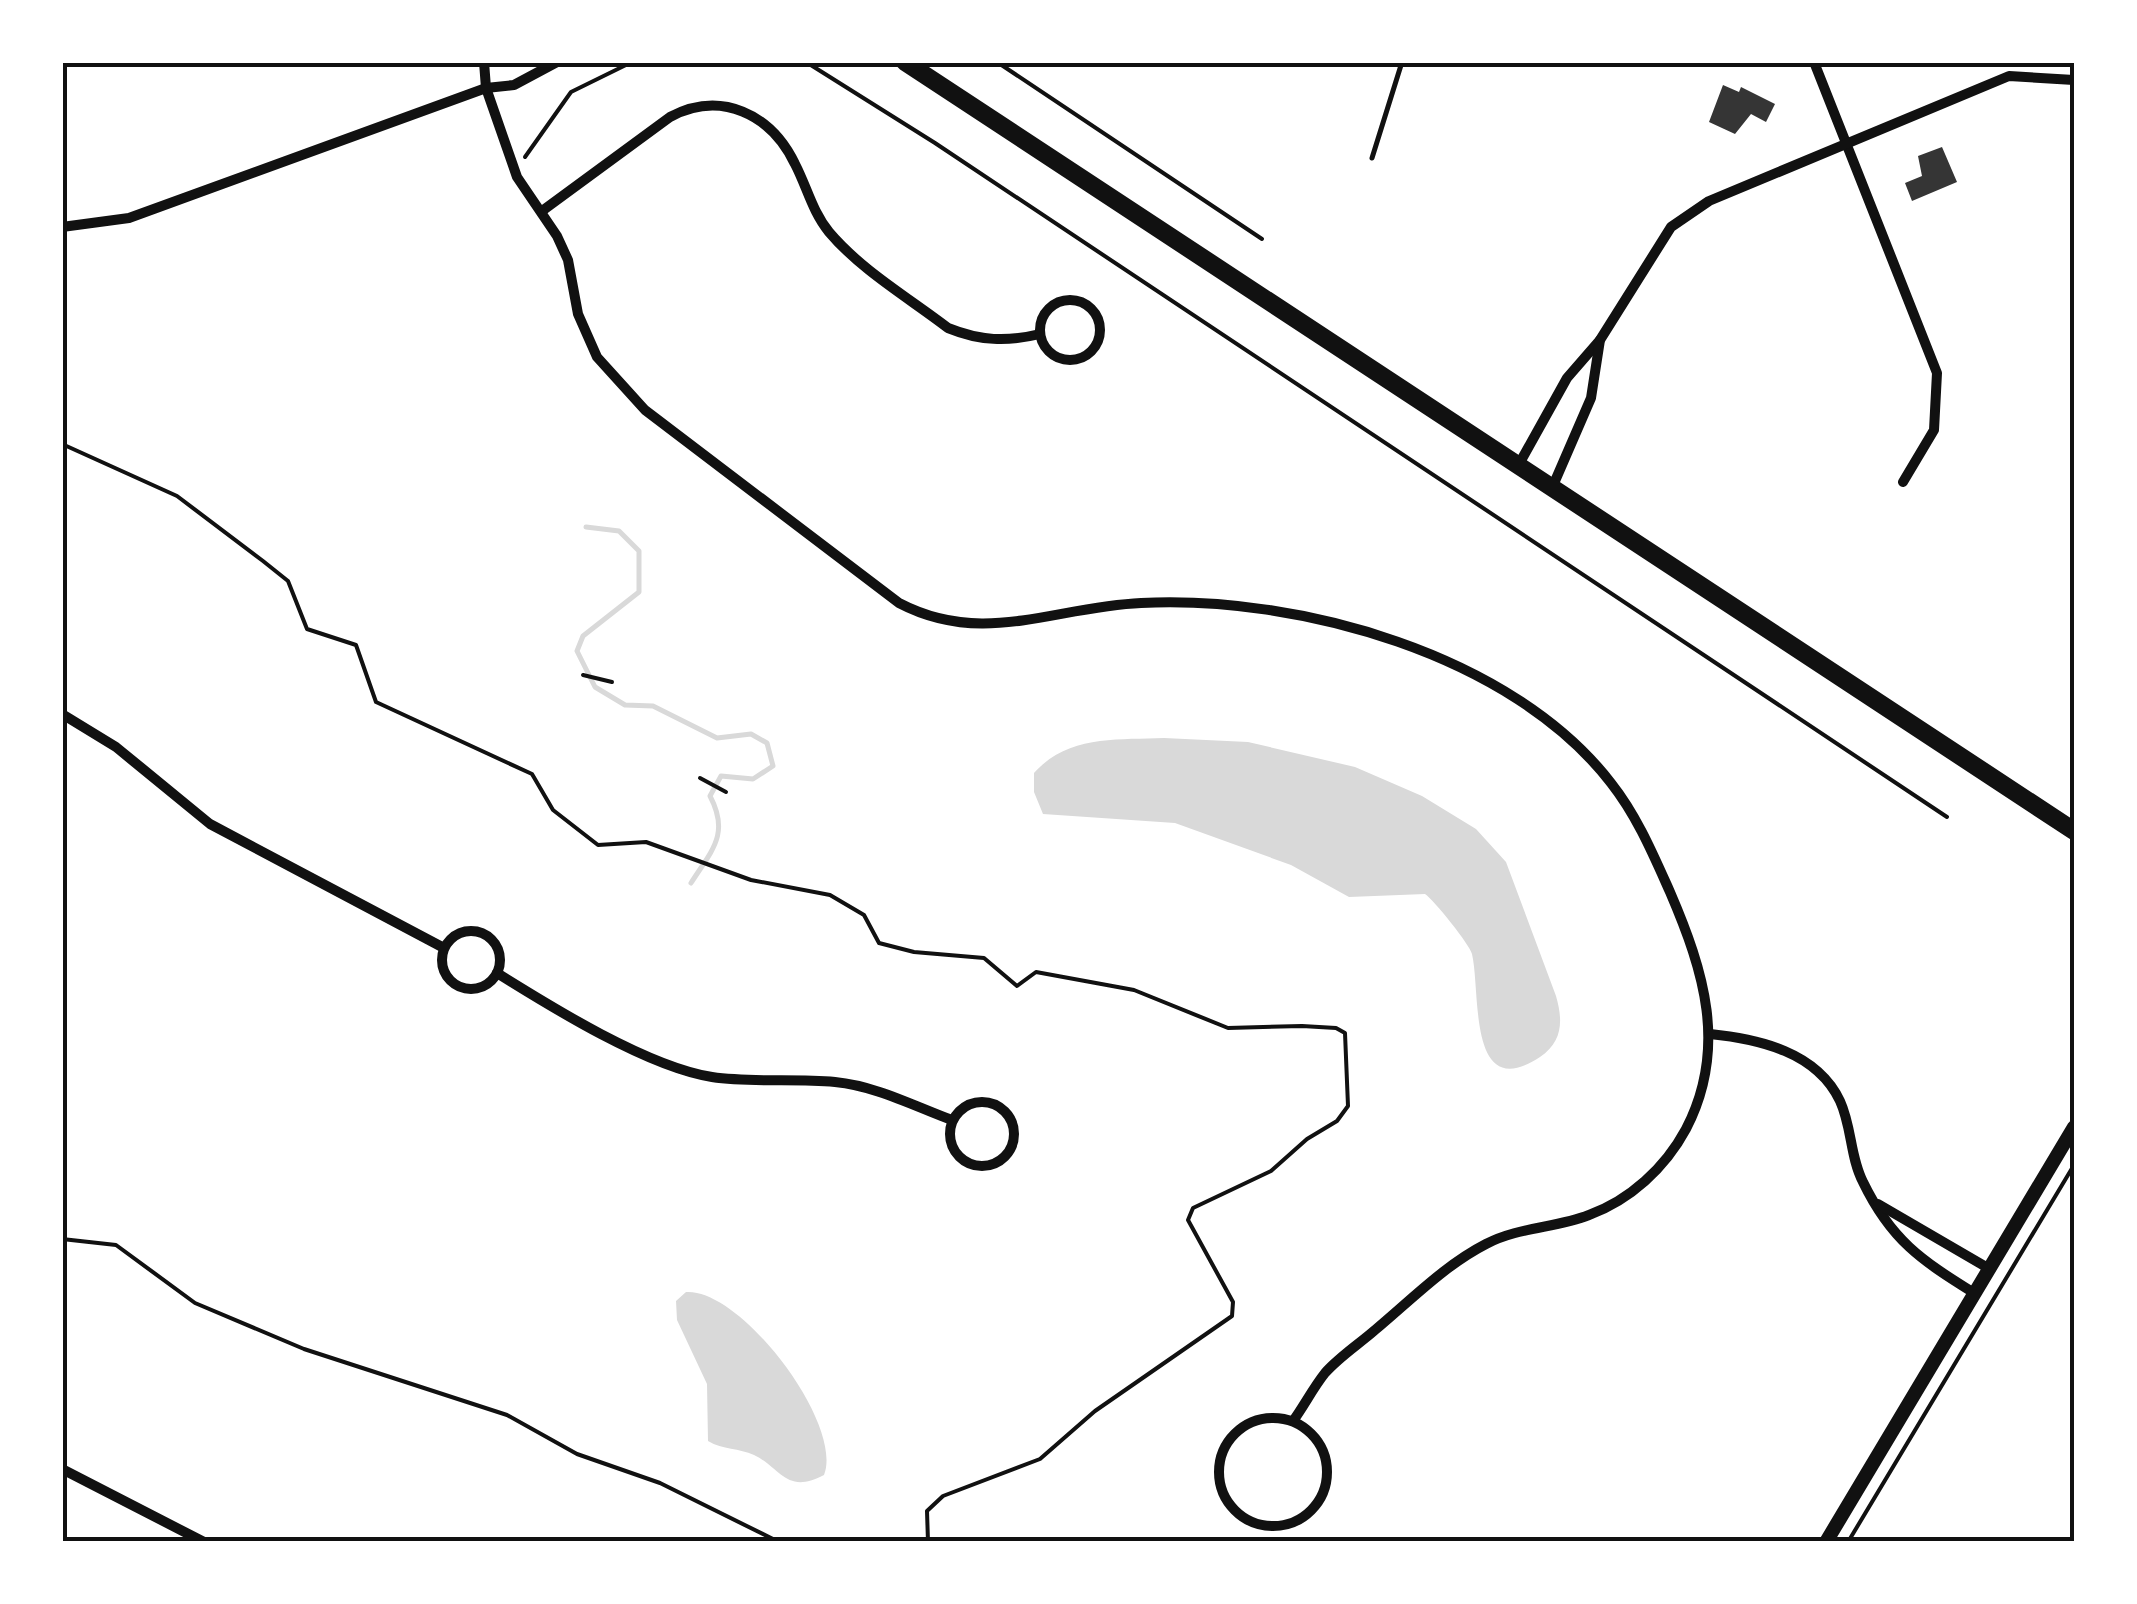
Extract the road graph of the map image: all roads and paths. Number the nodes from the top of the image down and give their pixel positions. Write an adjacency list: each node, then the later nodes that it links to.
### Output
1 (484, 62): 10 (street)
2 (557, 62): 10 (street)
3 (632, 62): 13 (path)
4 (806, 62): 28 (path)
5 (905, 62): 20 (main road)
6 (997, 62): 16 (path)
7 (1402, 62): 12 (lane)
8 (1814, 62): 11 (street)
9 (2074, 80): 11 (street)
10 (486, 88): 13 (street); 15 (street)
11 (1847, 140): 18 (street); 21 (street)
12 (1372, 158)
13 (511, 162): 14 (street)
14 (542, 211): 17 (street); 32 (street)
15 (62, 227)
16 (1262, 239)
17 (1040, 334): 17 (street)
18 (1600, 340): 20 (street); 22 (street)
19 (62, 444): 44 (path)
20 (1518, 466): 22 (main road)
21 (1903, 482)
22 (1552, 488): 29 (main road)
23 (583, 674): 24 (path)
24 (612, 682)
25 (62, 714): 30 (street)
26 (700, 778): 27 (path)
27 (726, 792)
28 (1948, 817)
29 (2074, 831)
30 (444, 948): 31 (street); 31 (street)
31 (497, 973): 33 (street)
32 (1710, 1034): 36 (street); 40 (street)
33 (952, 1120): 33 (street)
34 (2074, 1127): 38 (street)
35 (2074, 1165): 46 (path)
36 (1877, 1204): 38 (street); 39 (street)
37 (62, 1239): 43 (path)
38 (1988, 1268): 39 (street)
39 (1974, 1294): 45 (street)
40 (1293, 1421): 40 (street)
41 (62, 1469): 42 (street)
42 (204, 1542)
43 (779, 1542)
44 (928, 1542)
45 (1826, 1542)
46 (1848, 1542)

